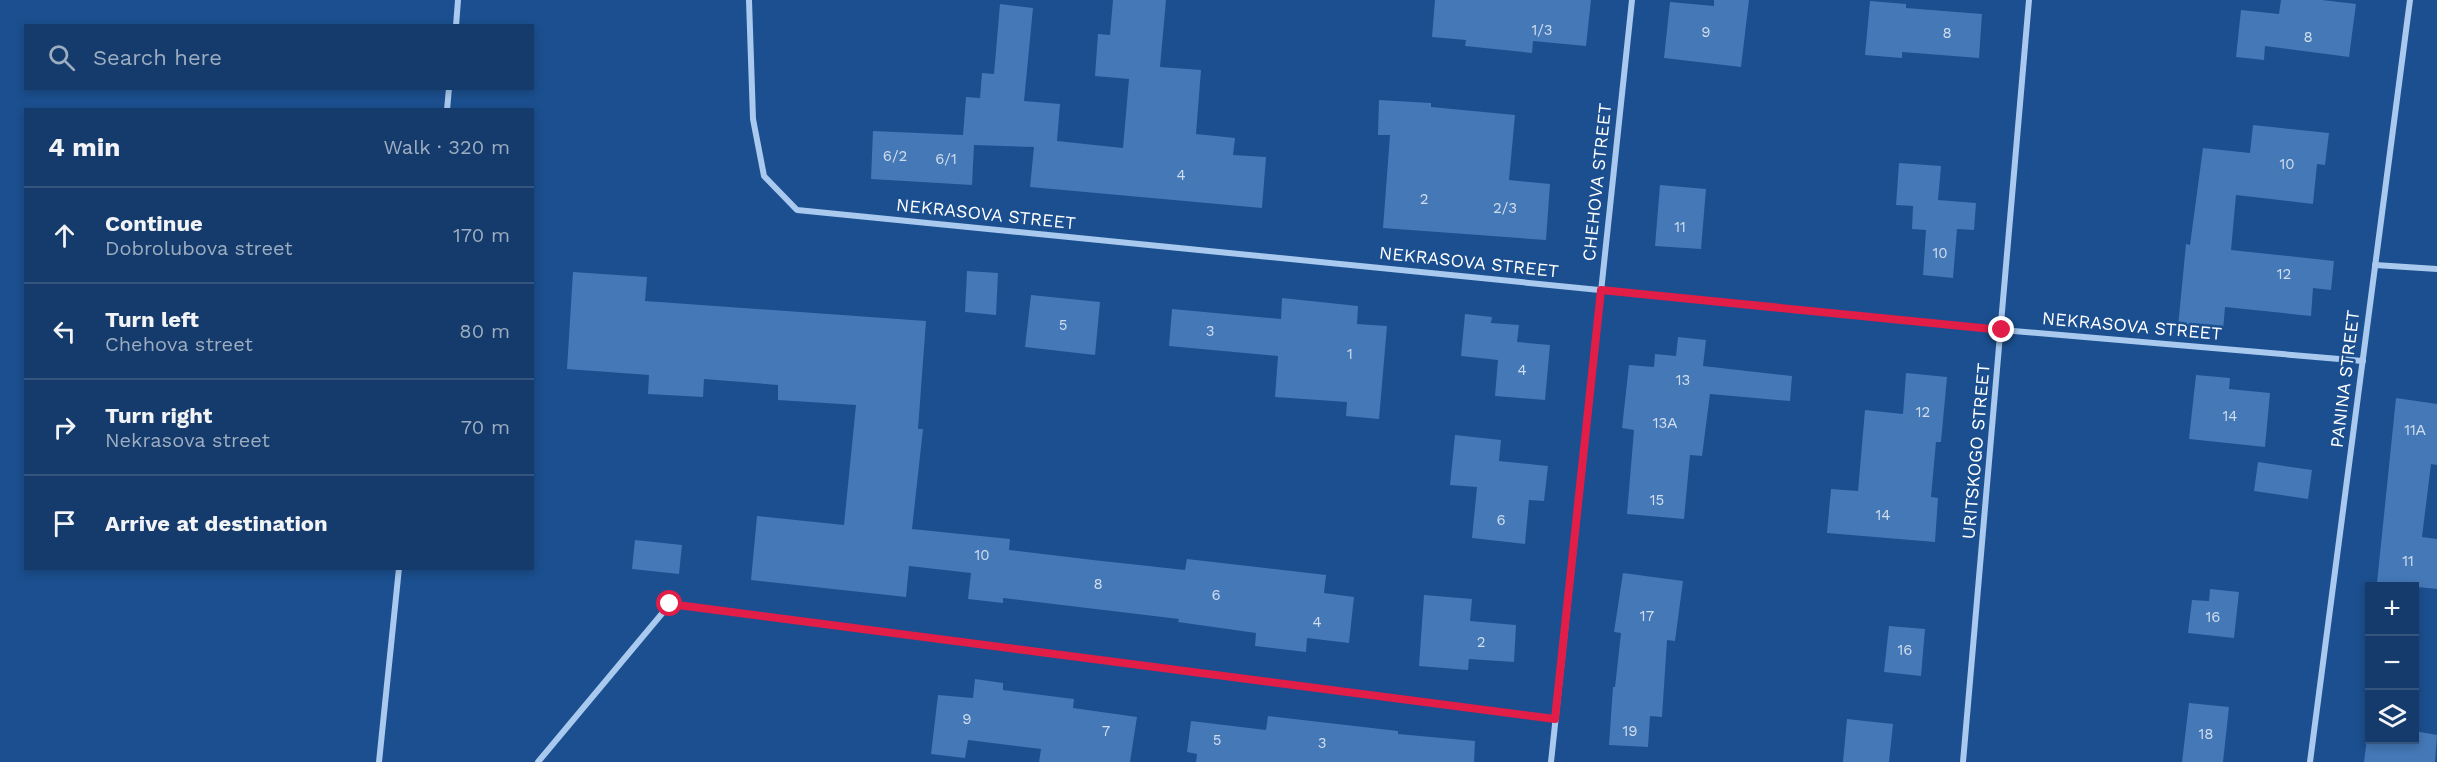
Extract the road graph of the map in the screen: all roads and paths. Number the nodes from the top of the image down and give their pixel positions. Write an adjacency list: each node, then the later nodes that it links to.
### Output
1 (458, 0): 6 (street)
2 (749, 0): 11 (street, NEKRASOVA STREET)
3 (1632, 0): 11 (street, CHEHOVA STREET)
4 (2029, 0): 12 (street, URITSKOGO STREET)
5 (2410, 0): 9 (street, PANINA STREET)
6 (456, 24)
7 (449, 90): 8 (street)
8 (447, 108)
9 (2375, 266): 10 (street); 13 (street, PANINA STREET)
10 (2437, 269)
11 (1601, 290): 12 (street, NEKRASOVA STREET); 15 (street, CHEHOVA STREET)
12 (2002, 330): 13 (street, NEKRASOVA STREET); 19 (street, URITSKOGO STREET)
13 (2363, 361): 20 (street, PANINA STREET)
14 (399, 570): 16 (street)
15 (1555, 719): 17 (street); 18 (street, CHEHOVA STREET)
16 (379, 762)
17 (538, 762)
18 (1551, 762)
19 (1963, 762)
20 (2310, 762)

